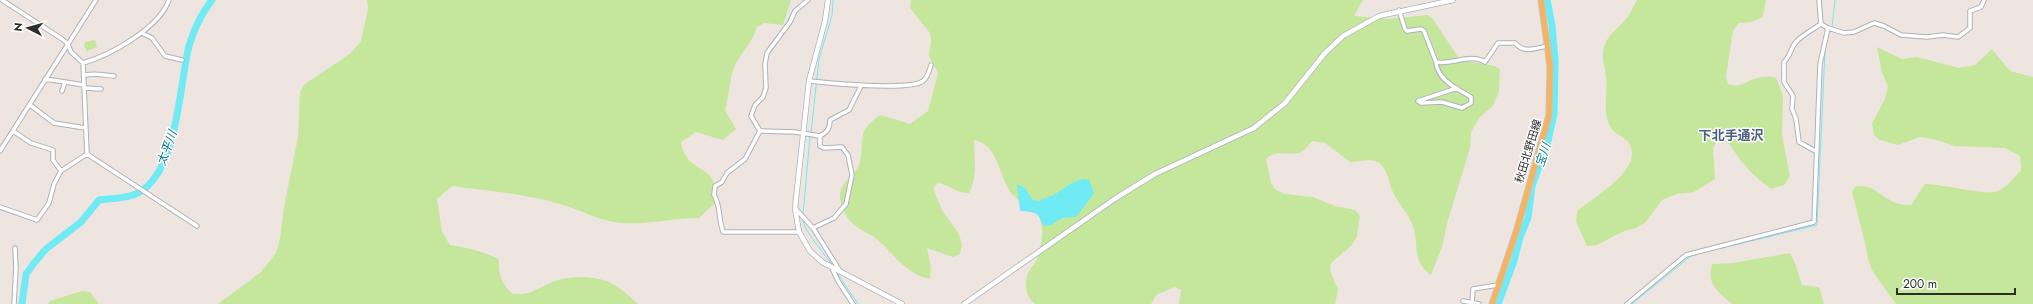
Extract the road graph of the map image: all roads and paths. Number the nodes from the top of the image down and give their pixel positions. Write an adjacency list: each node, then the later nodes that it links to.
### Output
1 (2, 0): 14 (street)
2 (96, 0): 14 (street)
3 (169, 0): 13 (street)
4 (808, 0): 33 (street)
5 (828, 0): 23 (street)
6 (1453, 0): 10 (street)
7 (1541, 0): 15 (main road, 秋田北野田線)
8 (1819, 0): 11 (street)
9 (1984, 0): 12 (street)
10 (1399, 10): 17 (street); 54 (street)
11 (1821, 24): 12 (street); 37 (street)
12 (1828, 28): 37 (street)
13 (142, 33): 16 (street); 18 (street)
14 (68, 44): 18 (street); 22 (street)
15 (1548, 46): 17 (street); 48 (main road, 秋田北野田線)
16 (182, 60)
17 (1436, 62): 27 (street)
18 (83, 63): 20 (street)
19 (931, 65): 25 (street)
20 (85, 75): 21 (street); 26 (street)
21 (114, 76)
22 (46, 79): 24 (street); 30 (street)
23 (809, 81): 25 (street); 34 (street)
24 (65, 82): 26 (street); 29 (street)
25 (861, 86): 35 (street)
26 (85, 87): 28 (street); 31 (street)
27 (1457, 88): 27 (street)
28 (101, 89)
29 (62, 91)
30 (30, 104): 31 (street); 32 (street)
31 (85, 128): 38 (street)
32 (12, 131): 36 (street); 39 (street)
33 (760, 131): 34 (street); 44 (street)
34 (805, 133): 35 (street); 41 (street)
35 (820, 136): 43 (street)
36 (0, 150)
37 (1817, 152): 57 (street)
38 (86, 154): 39 (street); 42 (street)
39 (61, 170): 40 (street)
40 (0, 207)
41 (795, 208): 43 (street); 44 (street)
42 (197, 226)
43 (813, 228): 47 (street)
44 (798, 232): 46 (street)
45 (15, 248): 51 (street)
46 (832, 268): 47 (street); 52 (street)
47 (840, 272): 53 (street)
48 (1498, 285): 50 (street); 56 (main road, 秋田北野田線)
49 (1463, 301): 50 (street)
50 (1473, 303): 55 (street)
51 (14, 304)
52 (853, 304)
53 (902, 304)
54 (964, 304)
55 (1479, 304)
56 (1492, 304)
57 (1627, 304)

